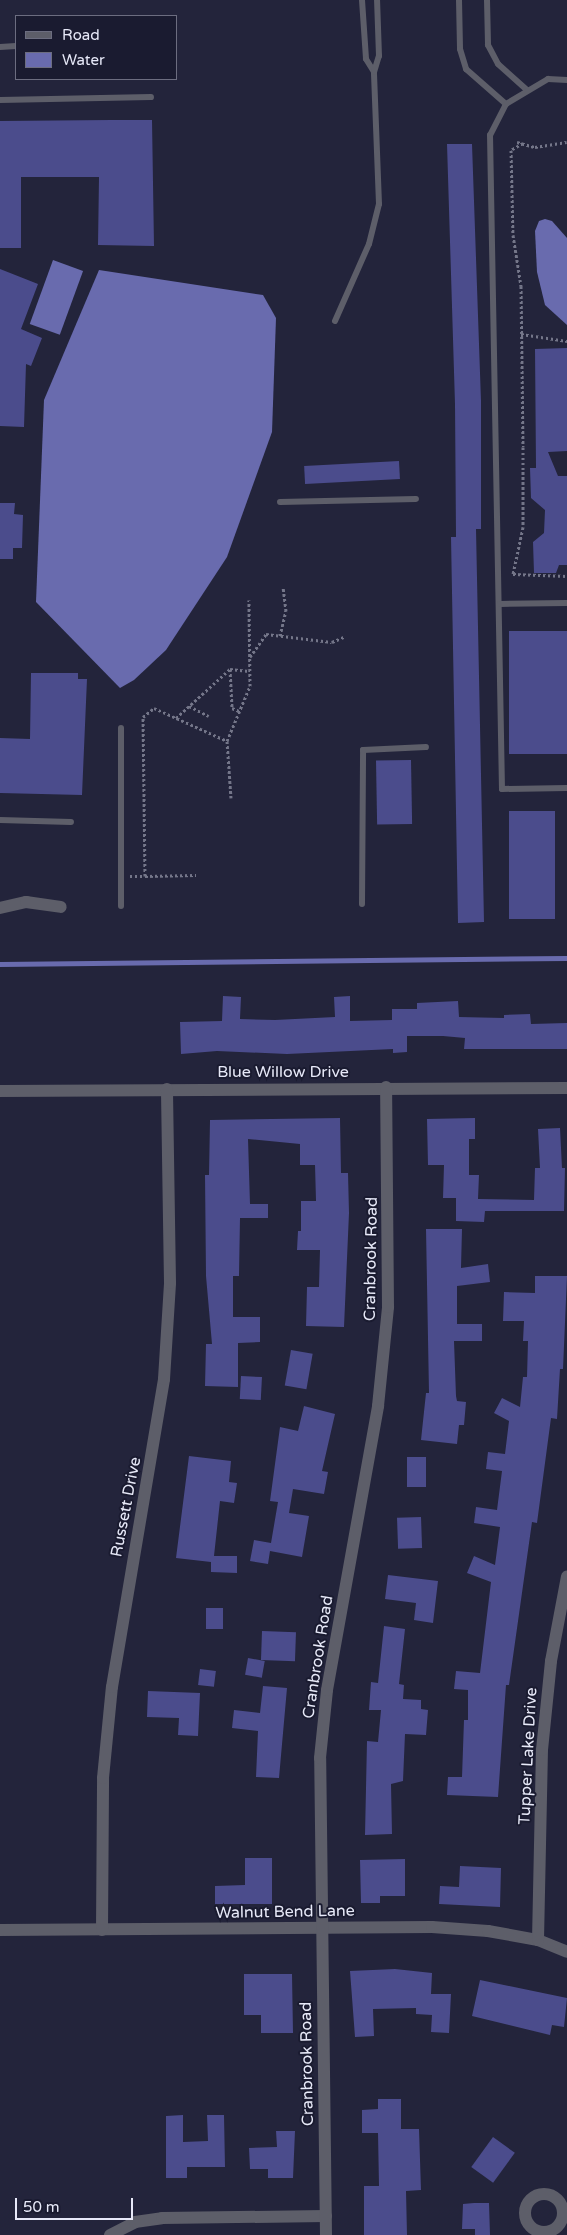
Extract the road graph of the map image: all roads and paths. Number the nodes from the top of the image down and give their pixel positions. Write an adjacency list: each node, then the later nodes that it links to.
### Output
1 (362, 0): 7 (lane)
2 (376, 0): 7 (lane)
3 (459, 0): 12 (lane)
4 (487, 0): 9 (lane)
5 (0, 46): 6 (lane)
6 (15, 46)
7 (374, 72): 16 (lane)
8 (567, 80): 9 (lane)
9 (527, 90): 12 (lane)
10 (151, 97): 11 (lane)
11 (0, 100)
12 (506, 104): 25 (lane)
13 (517, 142): 15 (path)
14 (567, 142): 15 (path)
15 (523, 143): 17 (path)
16 (334, 321)
17 (521, 334): 18 (path); 21 (path)
18 (567, 340)
19 (416, 499): 20 (lane)
20 (280, 502)
21 (567, 576)
22 (283, 588): 26 (path)
23 (249, 600): 28 (path)
24 (567, 602): 25 (lane)
25 (500, 604): 38 (lane)
26 (280, 636): 27 (path); 28 (path)
27 (344, 637)
28 (250, 657): 30 (path)
29 (230, 669): 30 (path); 31 (path); 32 (path)
30 (250, 671): 32 (path)
31 (189, 706): 33 (path); 34 (path)
32 (239, 711): 36 (path)
33 (208, 716)
34 (176, 718): 36 (path); 44 (path)
35 (121, 728): 43 (lane)
36 (227, 741): 39 (path)
37 (426, 747): 45 (lane)
38 (567, 788)
39 (231, 798)
40 (0, 820): 41 (lane)
41 (71, 822)
42 (196, 875): 44 (path)
43 (121, 876): 44 (path); 46 (lane)
44 (145, 876)
45 (362, 904)
46 (121, 906)
47 (62, 907): 48 (street)
48 (0, 908)
49 (386, 1087): 50 (street, Blue Willow Drive); 51 (street, Blue Willow Drive); 54 (street, Cranbrook Road)
50 (567, 1088)
51 (167, 1089): 52 (street, Blue Willow Drive); 56 (street, Russett Drive)
52 (0, 1091)
53 (567, 1576): 57 (street, Tupper Lake Drive)
54 (321, 1927): 56 (street, Walnut Bend Lane); 57 (street, Walnut Bend Lane); 59 (street, Cranbrook Road)
55 (0, 1930): 56 (street, Walnut Bend Lane)
56 (102, 1930)
57 (538, 1940): 58 (street, Walnut Bend Lane)
58 (567, 1952)
59 (326, 2216): 60 (street); 61 (street, Cranbrook Road)
60 (110, 2235)
61 (326, 2235)

